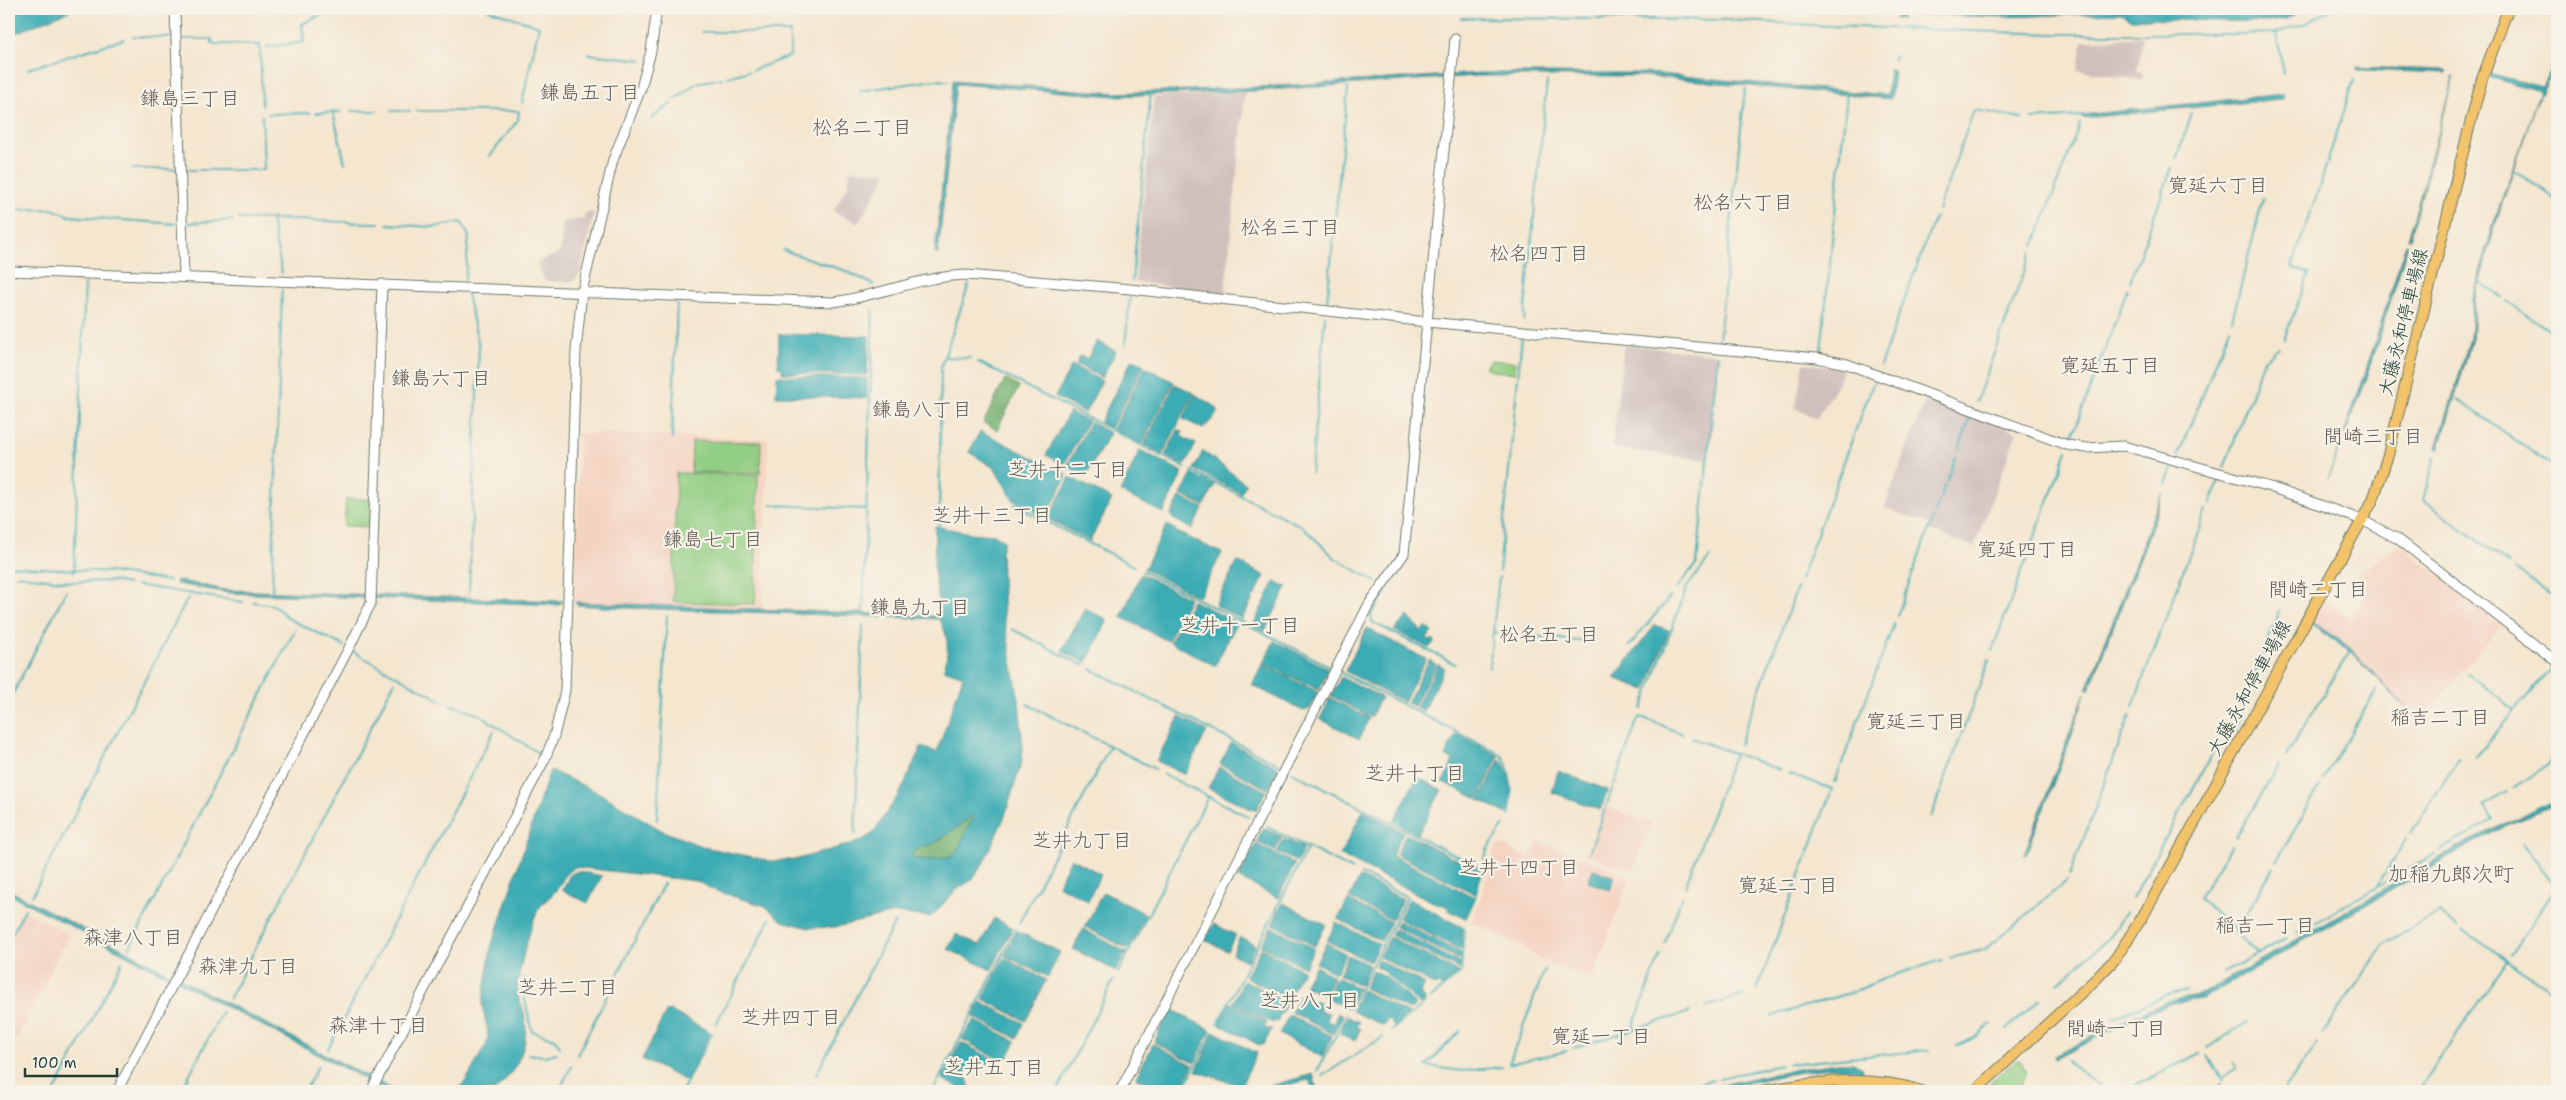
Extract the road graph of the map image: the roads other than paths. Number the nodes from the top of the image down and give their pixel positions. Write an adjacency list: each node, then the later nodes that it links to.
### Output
1 (175, 9): 6 (street)
2 (657, 9): 8 (street)
3 (2508, 9): 10 (main road, 大藤永和停車場線)
4 (1455, 39): 9 (street)
5 (9, 271): 6 (street)
6 (184, 277): 7 (street)
7 (382, 284): 8 (street); 13 (street)
8 (582, 292): 9 (street); 12 (street)
9 (1427, 322): 10 (street); 14 (street)
10 (2362, 520): 11 (street); 17 (main road, 大藤永和停車場線)
11 (2557, 662)
12 (374, 1086)
13 (118, 1091)
14 (1120, 1091)
15 (1762, 1091): 16 (main road)
16 (1921, 1091)
17 (1976, 1091)

